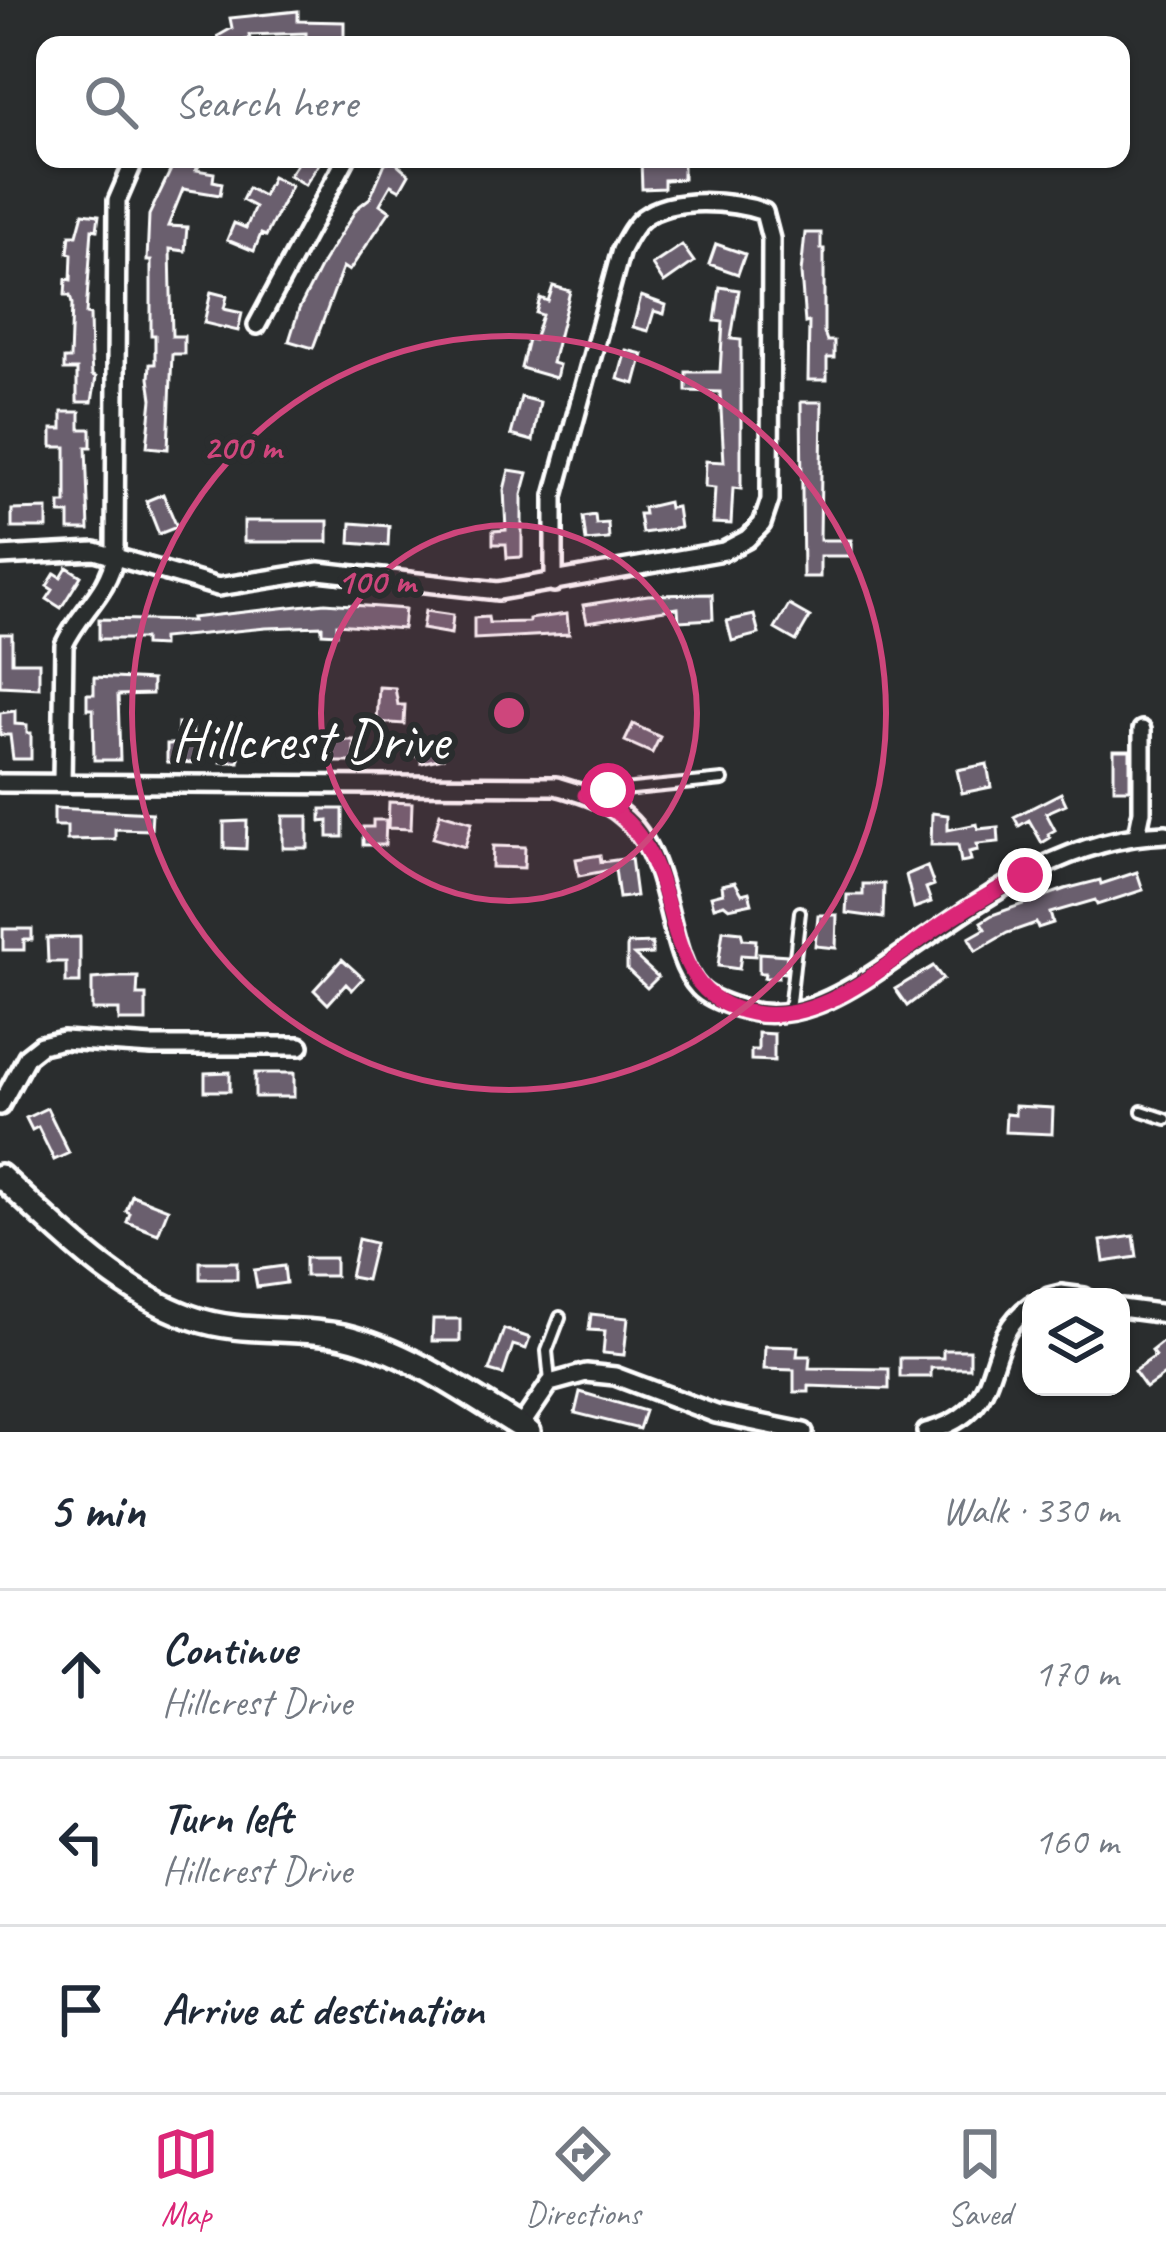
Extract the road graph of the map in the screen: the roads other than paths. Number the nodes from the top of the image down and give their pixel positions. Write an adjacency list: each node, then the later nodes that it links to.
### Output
1 (131, 168): 4 (street)
2 (341, 168): 3 (street)
3 (257, 325)
4 (115, 555): 5 (street); 6 (street); 9 (street)
5 (0, 556)
6 (554, 583): 6 (street)
7 (1142, 730): 13 (street)
8 (723, 780): 11 (lane)
9 (62, 783): 10 (street, Hillcrest Drive); 11 (street, Hillcrest Drive)
10 (0, 784)
11 (585, 795): 15 (street, Hillcrest Drive)
12 (1166, 834): 13 (street, Hillcrest Drive)
13 (1137, 835): 15 (street, Hillcrest Drive)
14 (800, 912): 15 (lane)
15 (785, 1011)
16 (300, 1046): 17 (street)
17 (0, 1106)
18 (1142, 1111): 19 (lane)
19 (1166, 1119)
20 (0, 1176): 26 (street)
21 (1130, 1309): 22 (street)
22 (1166, 1313)
23 (1022, 1314): 28 (street)
24 (560, 1317): 25 (lane)
25 (550, 1384): 26 (street); 27 (street)
26 (525, 1429)
27 (804, 1432)
28 (926, 1432)

